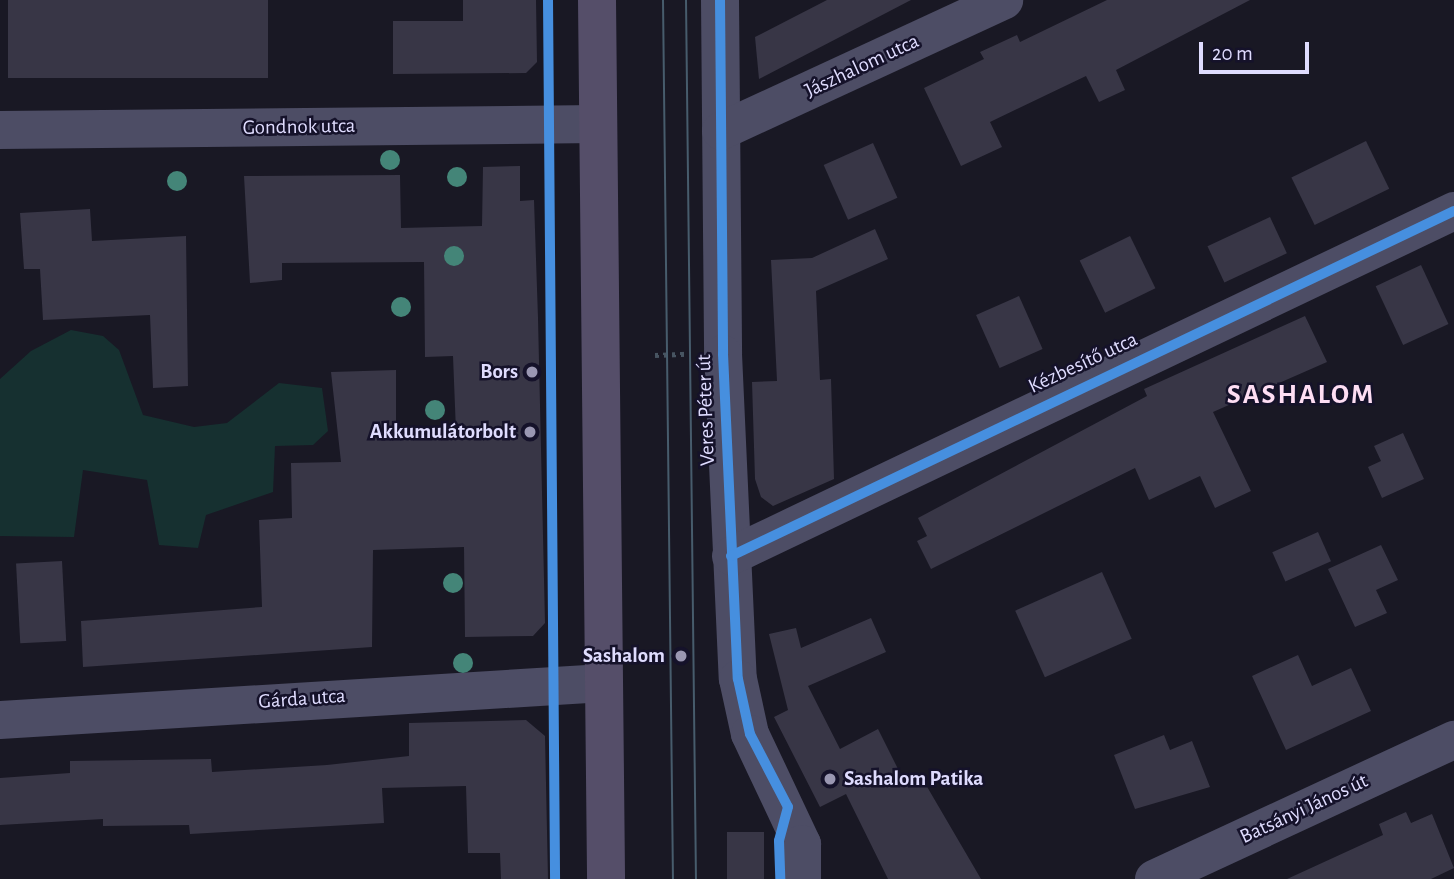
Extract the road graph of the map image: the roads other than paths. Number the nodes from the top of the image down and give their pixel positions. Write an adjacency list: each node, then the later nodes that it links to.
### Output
1 (597, 0): 4 (main road)
2 (720, 0): 6 (street, Veres Péter út)
3 (1004, 0): 6 (street, Jászhalom utca)
4 (598, 124): 5 (street, Gondnok utca); 9 (main road)
5 (0, 130)
6 (721, 131): 8 (street, Veres Péter út)
7 (1454, 211): 8 (street, Kézbesítő utca)
8 (731, 556): 13 (street, Veres Péter út)
9 (604, 683): 10 (street, Gárda utca); 12 (main road)
10 (0, 720)
11 (1454, 740): 14 (street, Batsányi János út)
12 (606, 879)
13 (802, 879)
14 (1154, 879)

